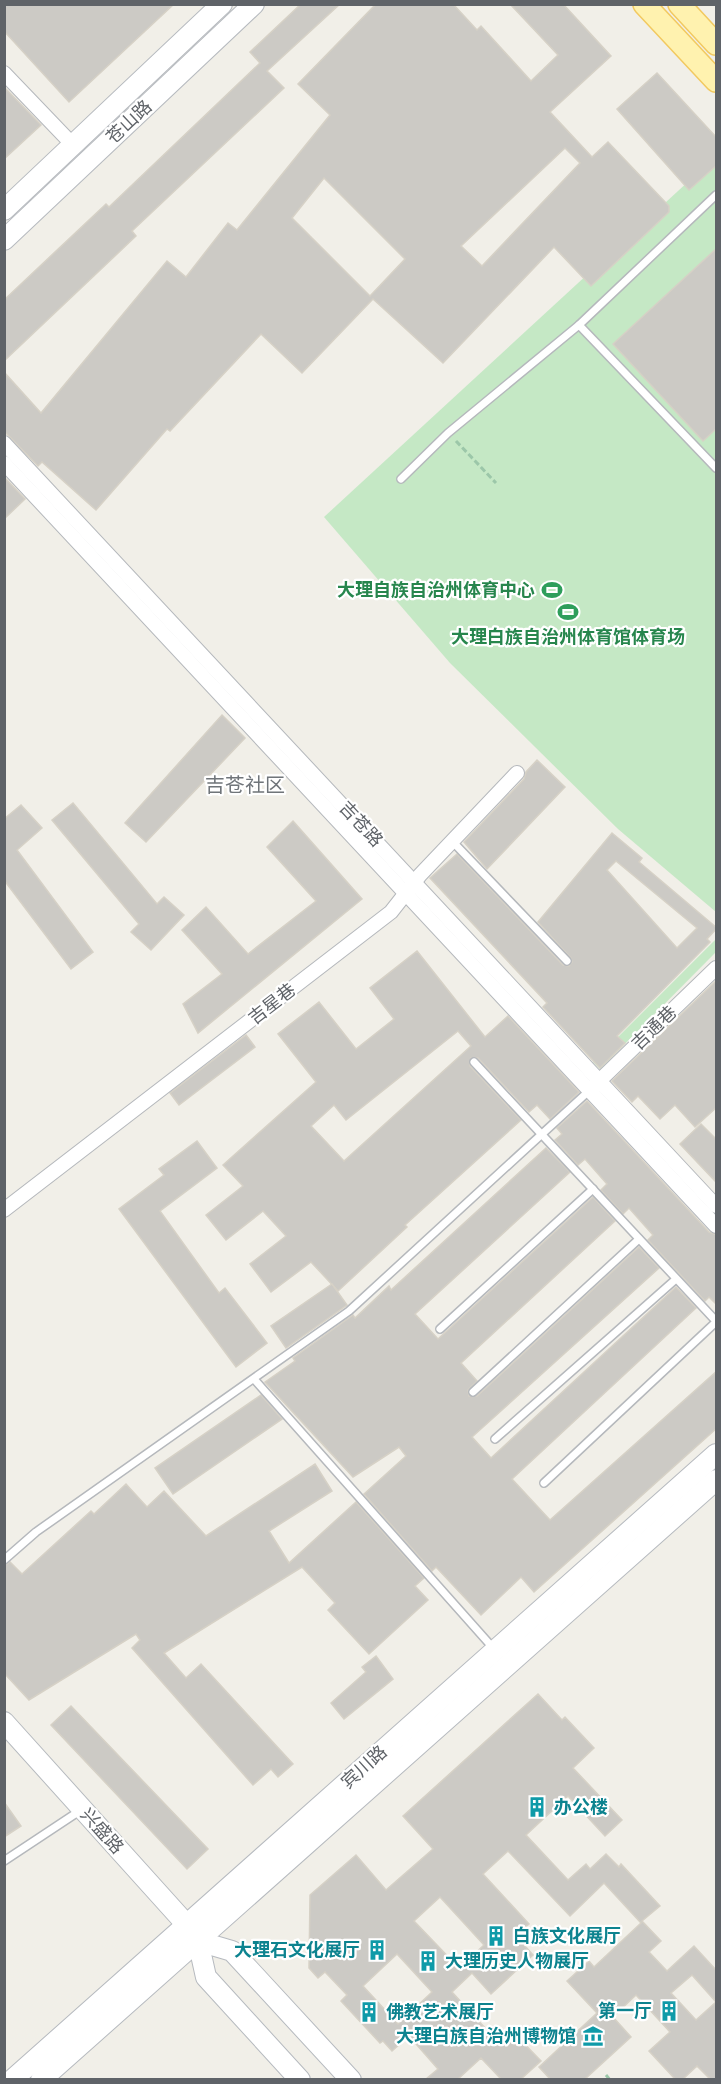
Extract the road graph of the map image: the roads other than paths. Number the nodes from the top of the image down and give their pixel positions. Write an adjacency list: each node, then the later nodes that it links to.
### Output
1 (222, 4): 8 (main road, 苍山路)
2 (254, 4): 11 (main road, 苍山路)
3 (644, 4): 7 (main road)
4 (679, 4): 5 (main road)
5 (717, 44)
6 (4, 74): 8 (street)
7 (717, 81)
8 (73, 145): 10 (main road, 苍山路)
9 (717, 195): 12 (lane)
10 (4, 210)
11 (4, 240)
12 (579, 325): 15 (lane); 16 (lane)
13 (4, 443): 19 (street, 吉苍路)
14 (4, 463): 19 (street, 吉苍路)
15 (717, 468)
16 (401, 478)
17 (517, 773): 18 (street, 吉星巷)
18 (452, 841): 19 (street, 吉星巷); 20 (lane)
19 (411, 887): 23 (street, 吉苍路); 27 (street, 吉星巷)
20 (567, 961)
21 (717, 968): 23 (street, 吉通巷)
22 (474, 1062): 24 (lane)
23 (596, 1084): 24 (lane); 26 (street, 吉苍路); 28 (street, 吉苍路)
24 (542, 1135): 25 (lane); 33 (lane)
25 (593, 1190): 29 (lane); 32 (lane)
26 (717, 1206)
27 (4, 1210)
28 (717, 1226)
29 (639, 1239): 30 (lane); 34 (lane)
30 (676, 1279): 31 (lane); 35 (lane)
31 (717, 1321): 38 (lane)
32 (440, 1329)
33 (254, 1379): 39 (lane); 40 (lane)
34 (473, 1392)
35 (495, 1439)
36 (717, 1454): 40 (main road, 宾川路)
37 (717, 1480): 44 (main road, 宾川路)
38 (543, 1484)
39 (4, 1560)
40 (495, 1650): 44 (main road, 宾川路)
41 (4, 1722): 42 (main road, 兴盛路)
42 (83, 1809): 43 (lane); 44 (main road, 兴盛路)
43 (4, 1861)
44 (192, 1933): 45 (main road, 宾川路); 46 (main road, 宾川路); 47 (main road, 兴盛路); 48 (main road)
45 (12, 2079)
46 (41, 2079)
47 (300, 2079)
48 (351, 2079)

